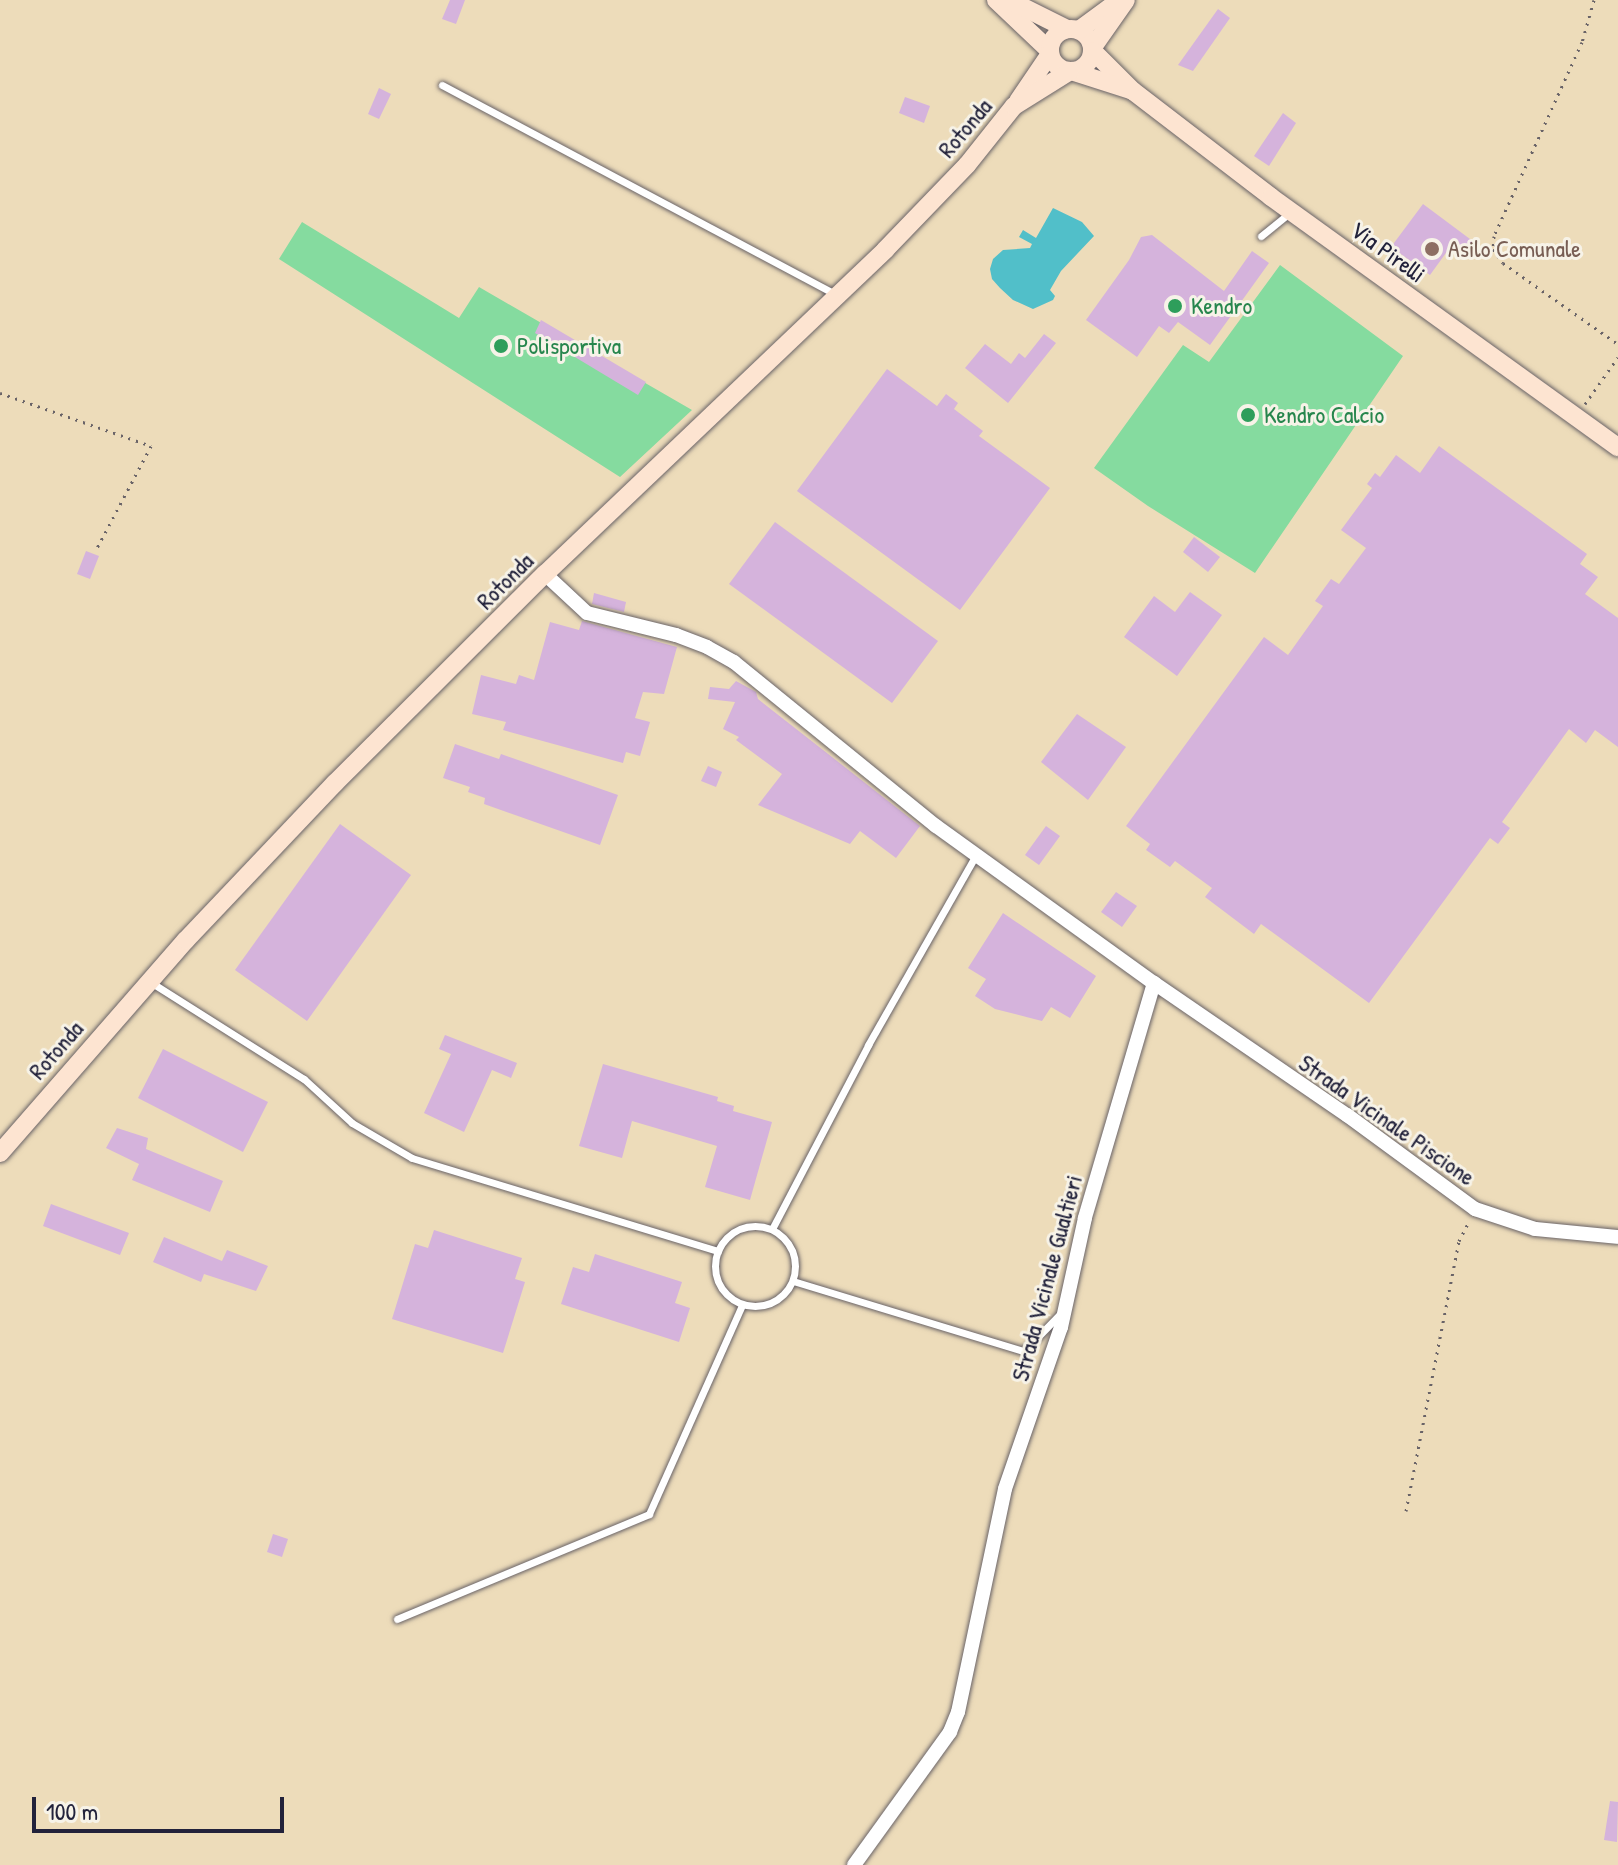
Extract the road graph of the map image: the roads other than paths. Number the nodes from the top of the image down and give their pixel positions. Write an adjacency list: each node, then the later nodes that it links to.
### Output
1 (996, 0): 6 (main road)
2 (1009, 0): 4 (main road)
3 (1123, 0): 4 (main road); 5 (main road)
4 (1073, 29): 5 (main road); 6 (main road)
5 (1093, 49): 7 (main road); 9 (main road, Via Pirelli)
6 (1050, 53): 7 (main road); 10 (main road)
7 (1072, 72): 9 (main road, Via Pirelli); 10 (main road, Rotonda)
8 (442, 85): 13 (lane)
9 (1133, 91): 11 (main road, Via Pirelli)
10 (1014, 106): 13 (main road, Rotonda)
11 (1290, 211): 12 (lane); 14 (main road, Via Pirelli)
12 (1261, 236)
13 (836, 295): 15 (main road, Rotonda)
14 (1618, 447)
15 (545, 574): 16 (street); 17 (main road, Rotonda)
16 (976, 855): 18 (street); 20 (lane)
17 (149, 982): 19 (main road, Rotonda); 22 (lane)
18 (1154, 983): 21 (street, Strada Vicinale Piscione); 25 (street, Strada Vicinale Gualtieri)
19 (0, 1153)
20 (772, 1229): 22 (lane); 23 (lane)
21 (1618, 1237)
22 (718, 1251): 24 (lane)
23 (793, 1281): 24 (lane); 25 (lane)
24 (742, 1305): 26 (lane)
25 (1065, 1309): 27 (street, Strada Vicinale Gualtieri)
26 (397, 1619)
27 (854, 1865)

